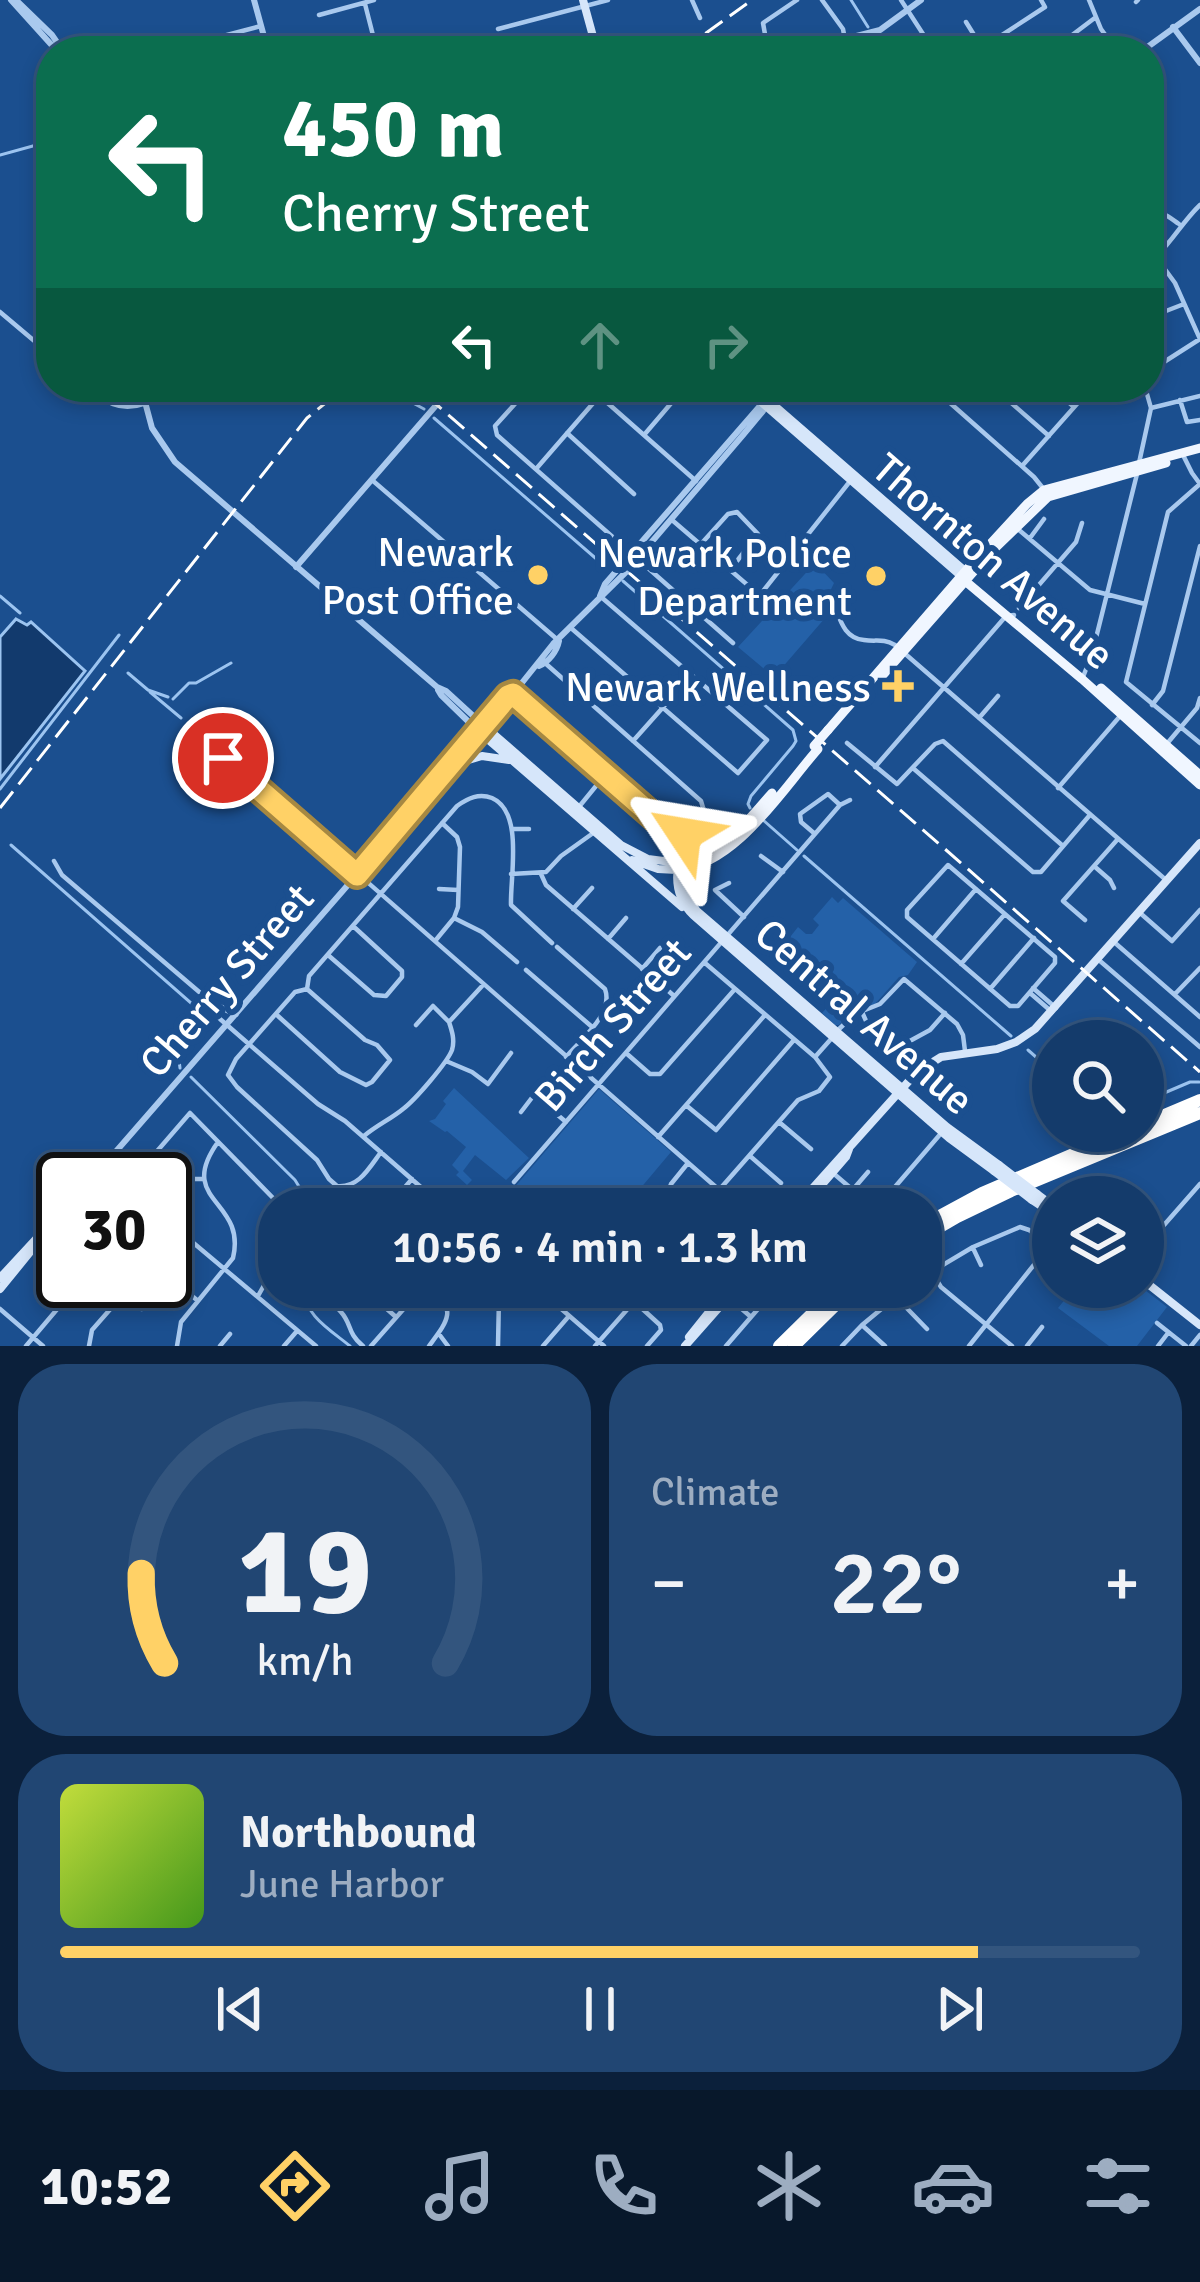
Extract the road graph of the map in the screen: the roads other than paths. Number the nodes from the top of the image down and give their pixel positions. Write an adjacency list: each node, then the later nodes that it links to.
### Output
1 (14, 0): 23 (street)
2 (254, 0): 20 (street)
3 (374, 0): 12 (street)
4 (608, 0): 13 (street)
5 (692, 0): 18 (street)
6 (797, 0): 28 (street)
7 (822, 0): 29 (street)
8 (901, 0): 15 (street)
9 (921, 0): 15 (street)
10 (1041, 0): 33 (street)
11 (1089, 0): 17 (street)
12 (364, 1): 16 (street); 26 (street)
13 (584, 3): 22 (street); 27 (main road)
14 (1196, 9): 21 (street)
15 (907, 10): 30 (street); 31 (street)
16 (319, 15)
17 (1096, 17): 34 (street); 35 (street)
18 (700, 19)
19 (966, 22): 32 (street)
20 (261, 26): 24 (street); 25 (street)
21 (1173, 27): 36 (street); 37 (street)
22 (499, 29)
23 (52, 36)
24 (223, 36)
25 (264, 36)
26 (373, 36)
27 (593, 36)
28 (765, 36)
29 (844, 36)
30 (859, 36)
31 (924, 36)
32 (975, 36)
33 (1002, 36)
34 (1075, 36)
35 (1106, 36)
36 (1161, 36)
37 (1200, 62)
38 (1200, 205): 40 (street)
39 (1164, 214): 40 (street)
40 (1179, 224): 41 (street)
41 (1164, 248)
42 (1164, 269): 43 (street)
43 (1184, 304): 45 (street); 46 (street)
44 (0, 311): 47 (street)
45 (1164, 312)
46 (1200, 339): 48 (street)
47 (36, 343)
48 (1164, 362)
49 (1200, 396): 50 (street)
50 (1180, 400): 66 (street); 69 (street)
51 (105, 402): 64 (street)
52 (439, 402): 82 (street)
53 (517, 402): 79 (street)
54 (595, 402): 70 (street)
55 (609, 402): 71 (street)
56 (672, 402): 71 (street)
57 (756, 402): 67 (street)
58 (767, 402): 67 (street, Cherry Street); 68 (main road, Thornton Avenue); 81 (main road, Thornton Avenue)
59 (950, 402): 77 (street)
60 (1010, 402): 72 (street)
61 (1068, 402): 65 (street)
62 (1078, 402): 65 (street)
63 (1149, 402): 66 (street)
64 (143, 404): 97 (street)
65 (1074, 407): 72 (street)
66 (1151, 408): 74 (street)
67 (757, 414): 68 (street); 83 (street, Cherry Street)
68 (775, 414): 81 (main road, Thornton Avenue)
69 (1200, 420)
70 (568, 433): 79 (street); 87 (street)
71 (644, 434): 83 (street)
72 (1049, 436): 77 (street)
73 (1200, 451): 75 (main road)
74 (1142, 452): 76 (main road); 78 (street)
75 (1184, 455): 76 (main road); 78 (main road); 85 (street)
76 (1155, 460): 78 (main road)
77 (1022, 466): 86 (street)
78 (1138, 468): 80 (main road); 84 (street); 86 (main road)
79 (536, 470): 95 (street)
80 (1123, 475): 84 (main road); 86 (main road)
81 (853, 478): 99 (main road, Thornton Avenue); 100 (street)
82 (372, 480): 97 (street); 110 (street)
83 (697, 483): 88 (street, Cherry Street)
84 (1134, 484): 102 (street)
85 (1200, 484): 105 (street)
86 (1043, 489): 91 (main road)
87 (634, 494)
88 (668, 517): 93 (street); 95 (street, Cherry Street)
89 (1044, 519): 92 (street)
90 (1082, 524): 96 (street)
91 (1014, 525): 92 (street); 99 (main road)
92 (1029, 539): 96 (street)
93 (701, 544): 98 (street); 98 (street)
94 (1200, 547): 120 (street)
95 (634, 556): 103 (street, Cherry Street); 111 (street)
96 (1058, 563): 101 (street); 102 (street)
97 (296, 567): 124 (street)
98 (730, 570): 100 (street)
99 (966, 576): 107 (main road, Thornton Avenue); 112 (main road)
100 (760, 595): 106 (street)
101 (1030, 595): 107 (street); 108 (street)
102 (1106, 595): 105 (street); 115 (street)
103 (599, 596): 109 (street, Cherry Street); 114 (street)
104 (833, 602): 112 (street)
105 (1145, 604): 120 (street)
106 (772, 606)
107 (1013, 613): 115 (main road, Thornton Avenue); 116 (street)
108 (1060, 620)
109 (571, 628): 110 (street, Cherry Street); 121 (street)
110 (559, 641): 113 (street, Cherry Street)
111 (733, 643)
112 (901, 650): 116 (street); 162 (main road, bridge)
113 (540, 665): 117 (street, Cherry Street); 129 (street)
114 (691, 676): 121 (street); 121 (street)
115 (1083, 676): 122 (main road, Thornton Avenue)
116 (944, 687): 125 (street); 136 (street)
117 (513, 694): 123 (street, Cherry Street); 127 (street, Cherry Street); 138 (street)
118 (998, 696): 125 (street)
119 (1200, 698): 126 (street)
120 (1152, 705): 126 (street)
121 (662, 709): 129 (street)
122 (1123, 713): 132 (main road, Thornton Avenue); 140 (main road, Thornton Avenue); 141 (street)
123 (490, 716): 124 (street); 127 (street, Cherry Street)
124 (470, 718): 127 (street); 128 (street)
125 (979, 718): 141 (street)
126 (1183, 728): 131 (street); 132 (street)
127 (482, 729): 128 (street, Cherry Street); 134 (main road); 135 (street, Cherry Street); 144 (main road)
128 (468, 741): 135 (street, Cherry Street)
129 (633, 741): 145 (street)
130 (847, 743): 136 (street)
131 (1200, 743)
132 (1165, 746): 139 (main road, Thornton Avenue)
133 (222, 756): 166 (street)
134 (513, 762): 135 (main road); 144 (main road)
135 (455, 764): 166 (street, Cherry Street)
136 (875, 767): 137 (street)
137 (914, 769): 157 (street); 157 (street)
138 (605, 775): 144 (street); 147 (street)
139 (1200, 775)
140 (1200, 784)
141 (1058, 788): 148 (street)
142 (850, 800): 143 (street, Birch Street)
143 (840, 805): 154 (street, Birch Street); 154 (street)
144 (576, 810): 151 (main road)
145 (704, 811): 146 (street); 147 (street)
146 (716, 814)
147 (652, 816): 150 (street)
148 (1089, 816): 155 (street); 157 (street)
149 (442, 823): 152 (street); 173 (street); 174 (street)
150 (645, 824)
151 (598, 828): 158 (main road); 162 (main road); 165 (street)
152 (512, 829): 153 (street); 164 (street)
153 (529, 829)
154 (815, 834): 163 (street, Birch Street)
155 (1117, 840): 161 (street); 167 (street)
156 (1200, 843): 167 (main road)
157 (1064, 846)
158 (616, 849): 162 (main road); 179 (main road)
159 (761, 856): 163 (street)
160 (54, 860): 207 (street)
161 (1094, 866): 171 (street); 183 (street)
162 (680, 868): 179 (main road, Central Avenue); 187 (main road, Central Avenue)
163 (783, 872): 180 (street, Birch Street)
164 (512, 874): 165 (street); 218 (street)
165 (541, 874): 175 (street)
166 (357, 875): 174 (street); 211 (street, Cherry Street)
167 (1166, 880): 177 (main road)
168 (729, 883): 180 (street)
169 (592, 888): 175 (street)
170 (977, 888): 178 (street); 188 (street); 188 (street)
171 (1114, 888)
172 (439, 889): 173 (street)
173 (458, 890): 181 (street)
174 (380, 895): 184 (street); 189 (street)
175 (573, 909): 186 (street)
176 (1200, 910): 177 (street)
177 (1139, 912): 190 (main road)
178 (1005, 913): 185 (street); 196 (street)
179 (693, 915): 187 (main road, Central Avenue)
180 (744, 917): 187 (street, Birch Street)
181 (454, 918): 189 (street); 194 (street)
182 (626, 918): 186 (street)
183 (1085, 920)
184 (353, 926): 192 (street); 192 (street)
185 (1034, 938): 201 (street); 204 (street)
186 (608, 939): 198 (street)
187 (725, 939): 195 (street, Birch Street); 219 (main road, Central Avenue)
188 (933, 939): 196 (street)
189 (434, 942): 200 (street)
190 (1113, 942): 193 (main road); 205 (street)
191 (661, 948): 198 (street)
192 (328, 955): 202 (street)
193 (1098, 959): 208 (main road); 222 (street)
194 (517, 962)
195 (705, 963): 203 (street); 206 (street, Birch Street)
196 (962, 964): 201 (street)
197 (1200, 968): 205 (street)
198 (643, 969): 206 (street)
199 (526, 970): 218 (street)
200 (483, 985): 215 (street); 226 (street)
201 (990, 988): 204 (street)
202 (307, 989): 212 (street); 212 (street)
203 (735, 989): 213 (street); 225 (street)
204 (1031, 990): 208 (street)
205 (1174, 995): 214 (street)
206 (675, 997): 225 (street, Birch Street)
207 (213, 1004): 211 (street); 216 (street)
208 (1054, 1010): 223 (main road)
209 (862, 1012): 210 (street); 210 (street); 219 (street)
210 (946, 1013): 223 (street)
211 (236, 1014): 216 (street, Cherry Street)
212 (276, 1015): 221 (street)
213 (765, 1015): 220 (street); 232 (street)
214 (1200, 1017)
215 (449, 1022): 217 (street); 228 (street)
216 (227, 1025): 221 (street); 244 (street, Cherry Street)
217 (416, 1025)
218 (591, 1026): 226 (street)
219 (835, 1034): 227 (street); 230 (main road, Central Avenue)
220 (794, 1040): 227 (street); 232 (street)
221 (249, 1045): 239 (street); 258 (street)
222 (1200, 1047)
223 (964, 1052): 230 (main road)
224 (511, 1053): 228 (street)
225 (626, 1053): 229 (street, Birch Street)
226 (566, 1057): 229 (street)
227 (815, 1057): 237 (street)
228 (446, 1060): 239 (street)
229 (598, 1085): 236 (street, Birch Street); 240 (street)
230 (900, 1090): 238 (main road, Central Avenue); 242 (main road)
231 (1200, 1100): 235 (highway)
232 (686, 1106): 240 (street)
233 (520, 1112): 236 (street)
234 (1200, 1113): 273 (highway)
235 (1164, 1115)
236 (566, 1122): 255 (street, Birch Street)
237 (779, 1122): 243 (street); 248 (street)
238 (945, 1130): 269 (street); 270 (main road, Central Avenue, bridge)
239 (363, 1137): 246 (street)
240 (658, 1137): 249 (street)
241 (218, 1142): 245 (street); 252 (street); 259 (street)
242 (850, 1148): 251 (main road); 265 (main road)
243 (811, 1149)
244 (117, 1152)
245 (156, 1152)
246 (381, 1152): 253 (street); 258 (street)
247 (1078, 1152): 271 (highway)
248 (749, 1156): 256 (street); 264 (street)
249 (688, 1163): 262 (street); 263 (street)
250 (868, 1172): 268 (street)
251 (833, 1173): 266 (main road); 267 (street)
252 (203, 1179): 254 (street); 281 (street)
253 (412, 1179): 260 (street); 261 (street)
254 (192, 1180)
255 (514, 1182)
256 (781, 1183)
257 (1200, 1184): 272 (street)
258 (337, 1186)
259 (263, 1188)
260 (404, 1188)
261 (422, 1188)
262 (670, 1188)
263 (717, 1188)
264 (721, 1188)
265 (814, 1188)
266 (818, 1188)
267 (852, 1188)
268 (854, 1188)
269 (894, 1188)
270 (1032, 1195)
271 (942, 1215)
272 (1164, 1225)
273 (942, 1226)
274 (1032, 1232): 278 (street)
275 (36, 1242): 283 (main road)
276 (192, 1242): 281 (street)
277 (36, 1245): 285 (main road)
278 (973, 1247): 279 (street); 280 (street)
279 (981, 1264)
280 (942, 1265)
281 (224, 1269): 287 (street); 289 (street)
282 (1032, 1269): 312 (street)
283 (0, 1278)
284 (942, 1288): 312 (street)
285 (0, 1289)
286 (192, 1296): 289 (street)
287 (258, 1296)
288 (1164, 1297): 313 (main road)
289 (198, 1301): 326 (street)
290 (59, 1308): 320 (street)
291 (111, 1308): 325 (street)
292 (272, 1308): 316 (street)
293 (337, 1308): 330 (street)
294 (386, 1308): 308 (street)
295 (404, 1308): 308 (street)
296 (448, 1308): 321 (street)
297 (500, 1308): 332 (street)
298 (560, 1308): 307 (street)
299 (716, 1308): 335 (main road)
300 (744, 1308): 309 (street)
301 (759, 1308): 309 (street)
302 (818, 1308): 337 (highway)
303 (833, 1308): 338 (highway)
304 (881, 1308): 311 (street)
305 (907, 1308): 315 (street)
306 (0, 1309): 320 (street)
307 (569, 1316): 322 (street); 333 (street)
308 (396, 1317): 330 (street)
309 (751, 1317): 336 (street)
310 (1157, 1323): 317 (street)
311 (862, 1325): 339 (street); 340 (street)
312 (986, 1325): 341 (street); 342 (street)
313 (1200, 1325)
314 (1042, 1327): 343 (street)
315 (927, 1329)
316 (297, 1330): 328 (street); 329 (street)
317 (1168, 1333): 344 (street); 345 (street)
318 (230, 1334): 327 (street)
319 (1200, 1335): 345 (street)
320 (33, 1339): 323 (street); 324 (street)
321 (435, 1342): 331 (street)
322 (600, 1345): 334 (street)
323 (26, 1346)
324 (43, 1346)
325 (88, 1346)
326 (177, 1346)
327 (220, 1346)
328 (284, 1346)
329 (316, 1346)
330 (367, 1346)
331 (448, 1346)
332 (498, 1346)
333 (543, 1346)
334 (647, 1346)
335 (685, 1346)
336 (726, 1346)
337 (779, 1346)
338 (794, 1346)
339 (842, 1346)
340 (885, 1346)
341 (969, 1346)
342 (1012, 1346)
343 (1027, 1346)
344 (1158, 1346)
345 (1188, 1346)

